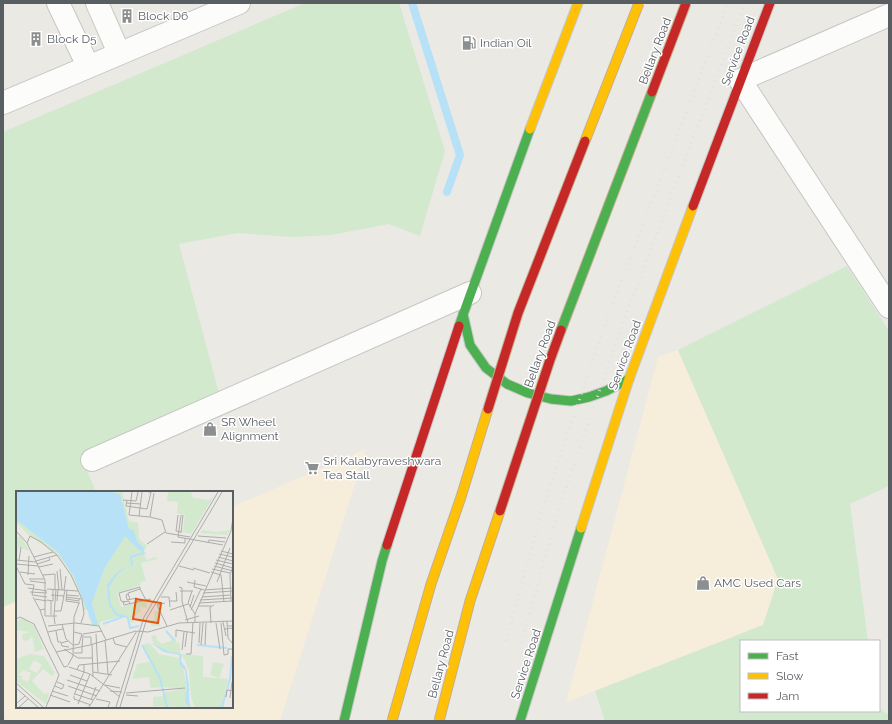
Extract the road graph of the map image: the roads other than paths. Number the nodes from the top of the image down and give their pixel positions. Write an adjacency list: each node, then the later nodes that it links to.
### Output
1 (58, 3): 10 (street)
2 (97, 3): 9 (street)
3 (239, 3): 9 (street)
4 (578, 3): 13 (main road)
5 (639, 3): 19 (main road, bridge)
6 (686, 3): 20 (main road, Bellary Road, bridge)
7 (770, 3): 11 (main road, Service Road)
8 (889, 15): 11 (street)
9 (119, 53): 10 (street)
10 (88, 66): 12 (street)
11 (740, 80): 14 (street); 16 (main road, Service Road)
12 (3, 103)
13 (470, 293): 15 (main road); 17 (street)
14 (889, 307)
15 (463, 314): 16 (main road); 18 (main road)
16 (628, 379): 21 (main road, Service Road)
17 (92, 460)
18 (344, 721)
19 (392, 721)
20 (439, 721)
21 (520, 721)

